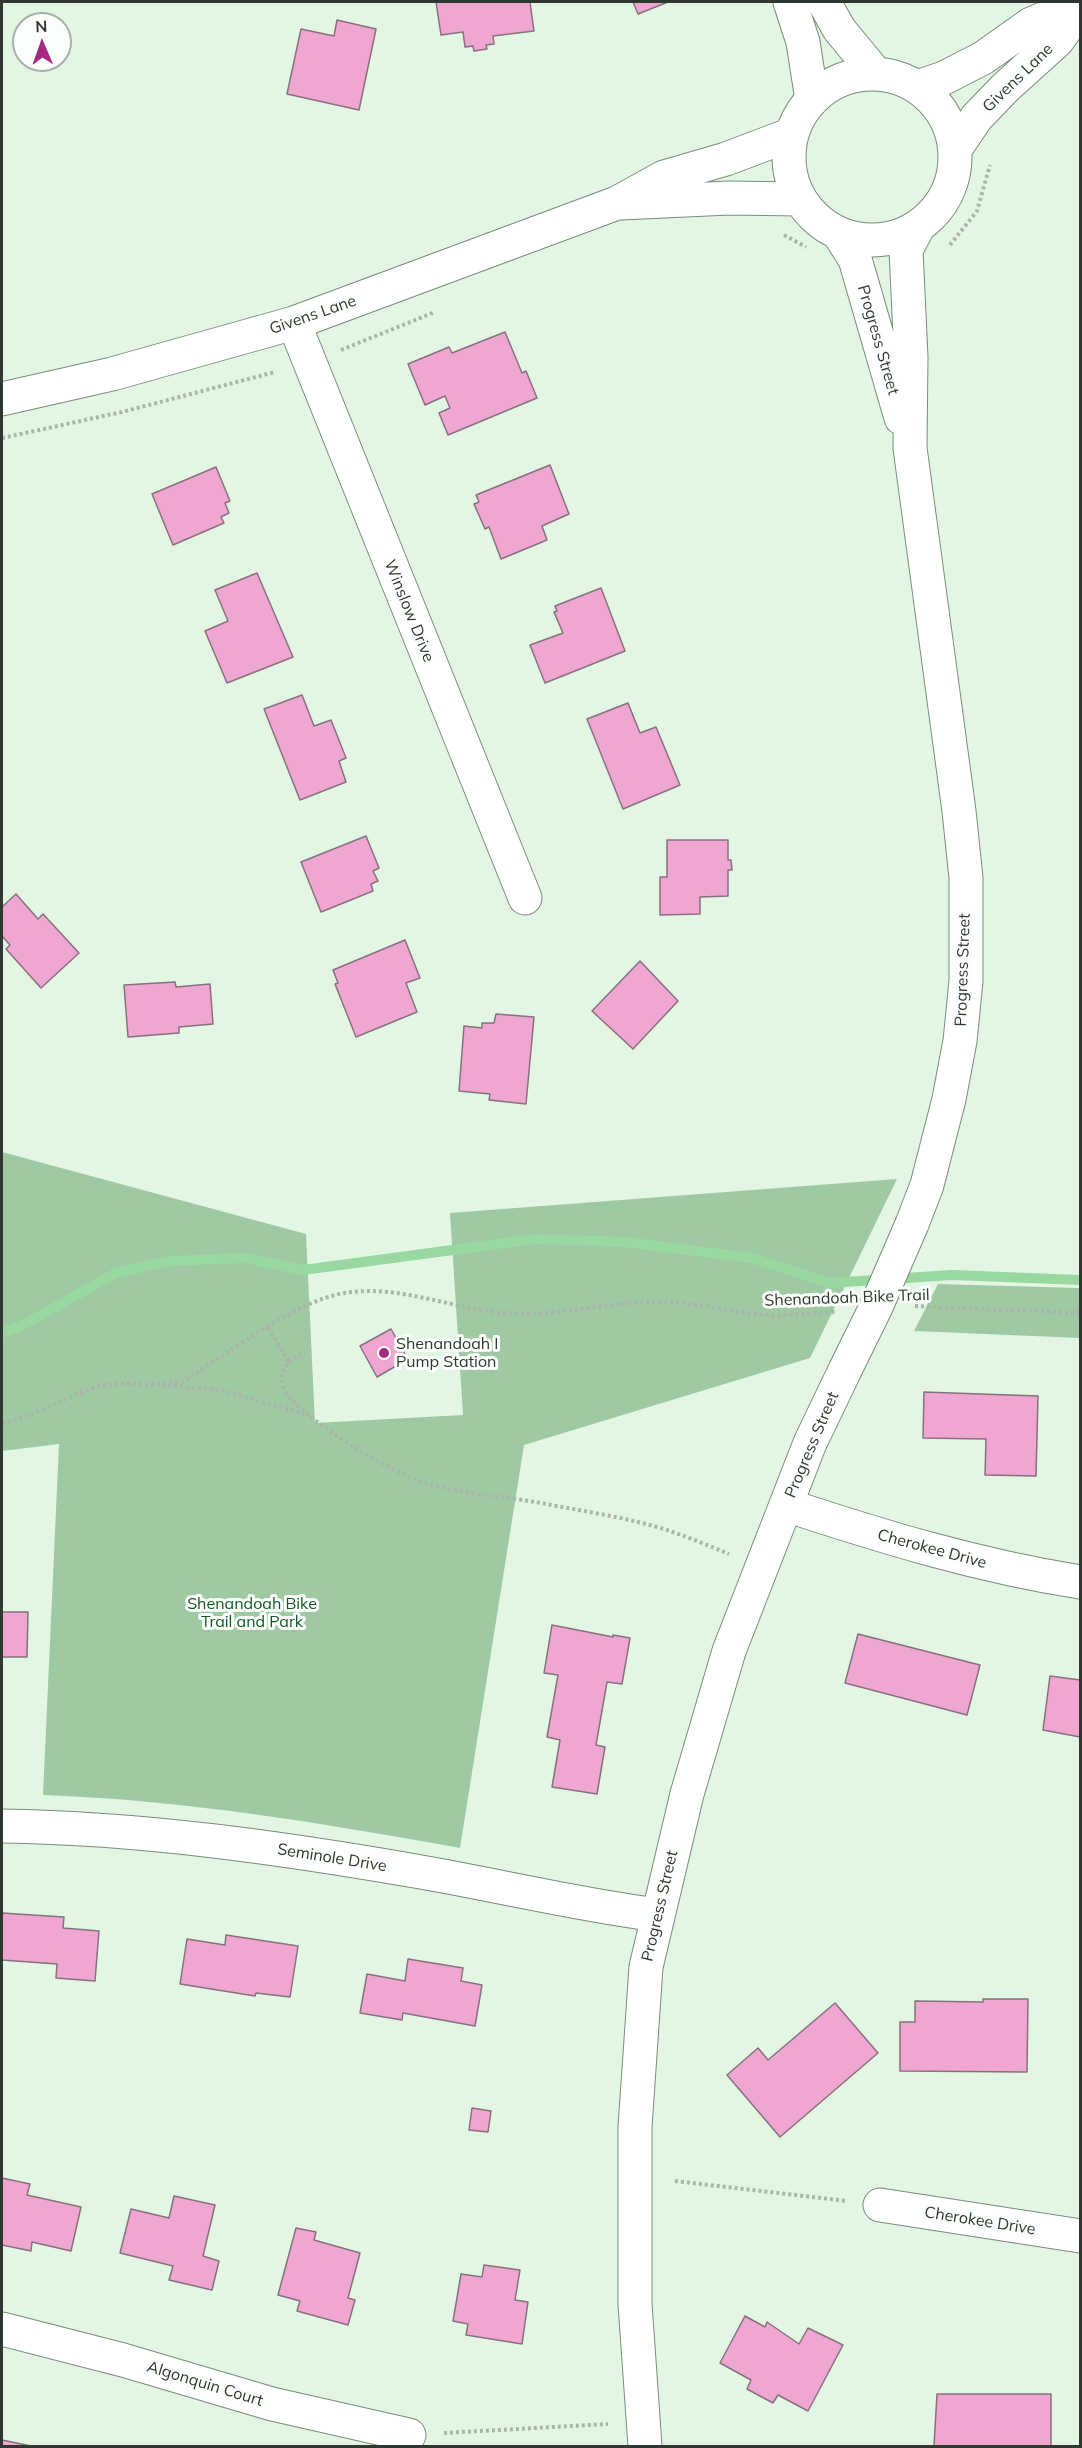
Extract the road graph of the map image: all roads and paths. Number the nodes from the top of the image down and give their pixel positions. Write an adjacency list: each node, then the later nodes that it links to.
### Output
1 (790, 2): 7 (street)
2 (824, 2): 5 (street)
3 (1080, 3): 6 (street, Givens Lane)
4 (1080, 9): 9 (street, Givens Lane)
5 (876, 74): 6 (street); 7 (street)
6 (917, 87): 9 (street)
7 (812, 100): 8 (street)
8 (792, 134): 11 (street); 12 (street, Givens Lane)
9 (956, 148): 13 (street)
10 (992, 156): 16 (path)
11 (800, 199): 12 (street, Givens Lane); 15 (street)
12 (617, 203): 19 (street, Givens Lane)
13 (917, 229): 15 (street); 23 (street, Progress Street)
14 (778, 232): 17 (path)
15 (839, 234): 23 (street, Progress Street)
16 (947, 248)
17 (813, 256)
18 (442, 308): 20 (path)
19 (294, 323): 20 (street, Winslow Drive); 21 (street, Givens Lane)
20 (309, 363): 22 (path); 24 (street, Winslow Drive)
21 (2, 399)
22 (2, 438)
23 (910, 448): 34 (street, Progress Street, bridge)
24 (525, 898)
25 (903, 1307): 27 (path, Shenandoah Bike Trail)
26 (845, 1311): 28 (path, Shenandoah Bike Trail)
27 (1080, 1313)
28 (268, 1328): 30 (path); 31 (path, Shenandoah Bike Trail)
29 (305, 1352): 30 (path)
30 (289, 1362): 33 (path)
31 (140, 1383): 32 (path, Shenandoah Bike Trail); 33 (path)
32 (2, 1423)
33 (320, 1423): 35 (path)
34 (786, 1504): 35 (street, Progress Street); 36 (street, Cherokee Drive)
35 (760, 1567): 38 (street, Progress Street)
36 (1080, 1582)
37 (2, 1826): 38 (street, Seminole Drive)
38 (658, 1915): 43 (street, Progress Street)
39 (675, 2181): 40 (path)
40 (880, 2205): 41 (street, Cherokee Drive)
41 (1080, 2236)
42 (2, 2329): 44 (street, Algonquin Court)
43 (644, 2434): 44 (path)
44 (409, 2435)

